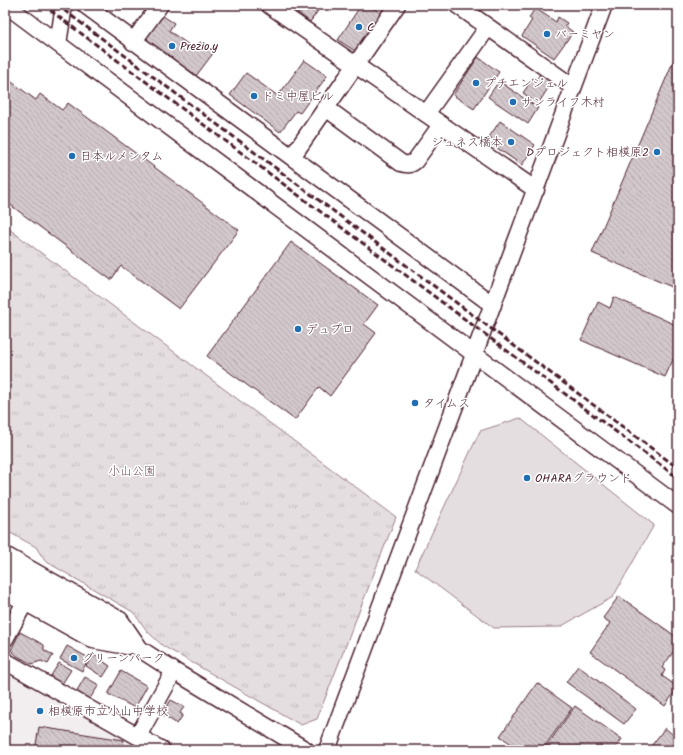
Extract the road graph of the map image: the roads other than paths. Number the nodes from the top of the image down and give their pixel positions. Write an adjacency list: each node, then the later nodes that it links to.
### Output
1 (6, 5): 11 (street)
2 (64, 5): 11 (street)
3 (85, 5): 10 (street)
4 (160, 5): 10 (street)
5 (269, 5): 12 (street)
6 (397, 5): 12 (street)
7 (457, 5): 9 (street)
8 (602, 6): 13 (street)
9 (488, 26): 13 (street); 15 (street)
10 (133, 42): 17 (street)
11 (58, 44): 20 (street)
12 (355, 65): 14 (street); 15 (street)
13 (574, 87): 18 (street)
14 (326, 108): 16 (street); 17 (street)
15 (426, 114): 16 (street)
16 (441, 125): 18 (street)
17 (292, 157): 19 (street)
18 (536, 190): 19 (street)
19 (493, 305): 20 (street)
20 (475, 355): 21 (street); 33 (street)
21 (678, 506)
22 (5, 555): 27 (street)
23 (5, 573): 27 (street)
24 (5, 591): 25 (street)
25 (25, 602): 26 (street); 27 (street)
26 (5, 639)
27 (140, 649): 29 (street)
28 (5, 661): 30 (street)
29 (174, 671): 30 (street); 32 (street)
30 (138, 736): 31 (street)
31 (162, 750)
32 (306, 750)
33 (327, 750)

